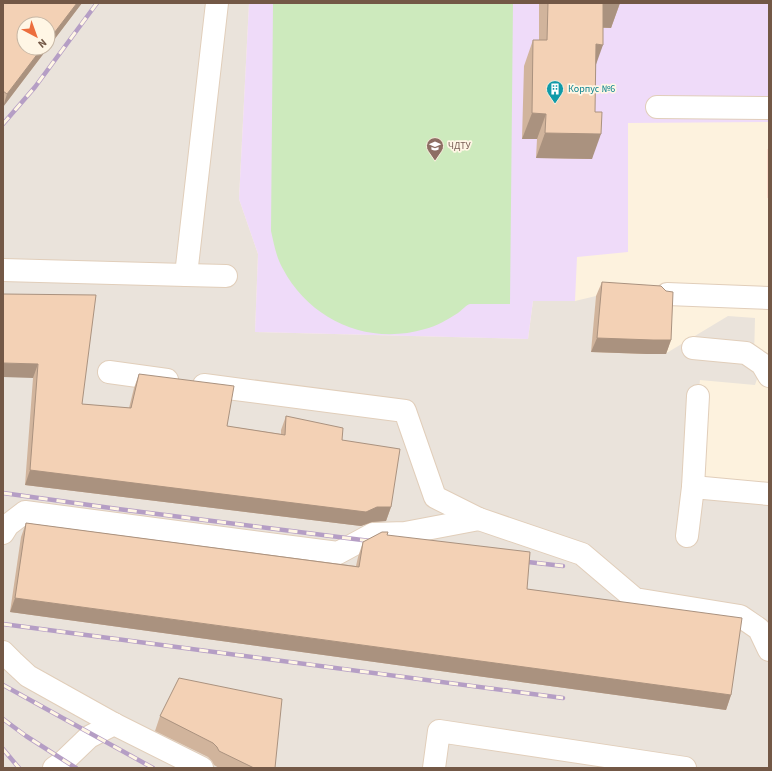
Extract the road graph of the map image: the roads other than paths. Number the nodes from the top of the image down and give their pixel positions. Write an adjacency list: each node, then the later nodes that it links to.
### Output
1 (217, 3): 5 (lane)
2 (656, 107): 3 (lane)
3 (769, 108)
4 (3, 270): 5 (lane)
5 (186, 275): 6 (lane)
6 (226, 276)
7 (667, 294): 8 (lane)
8 (769, 298)
9 (693, 348): 11 (lane)
10 (109, 372): 15 (lane)
11 (769, 376)
12 (698, 396): 13 (lane)
13 (693, 487): 14 (lane); 17 (lane)
14 (769, 494)
15 (479, 519): 16 (lane); 18 (lane)
16 (3, 533)
17 (687, 536)
18 (769, 650)
19 (3, 652): 20 (lane)
20 (114, 724): 21 (lane); 22 (lane)
21 (54, 768)
22 (202, 768)
23 (434, 768): 24 (lane)
24 (685, 768)

